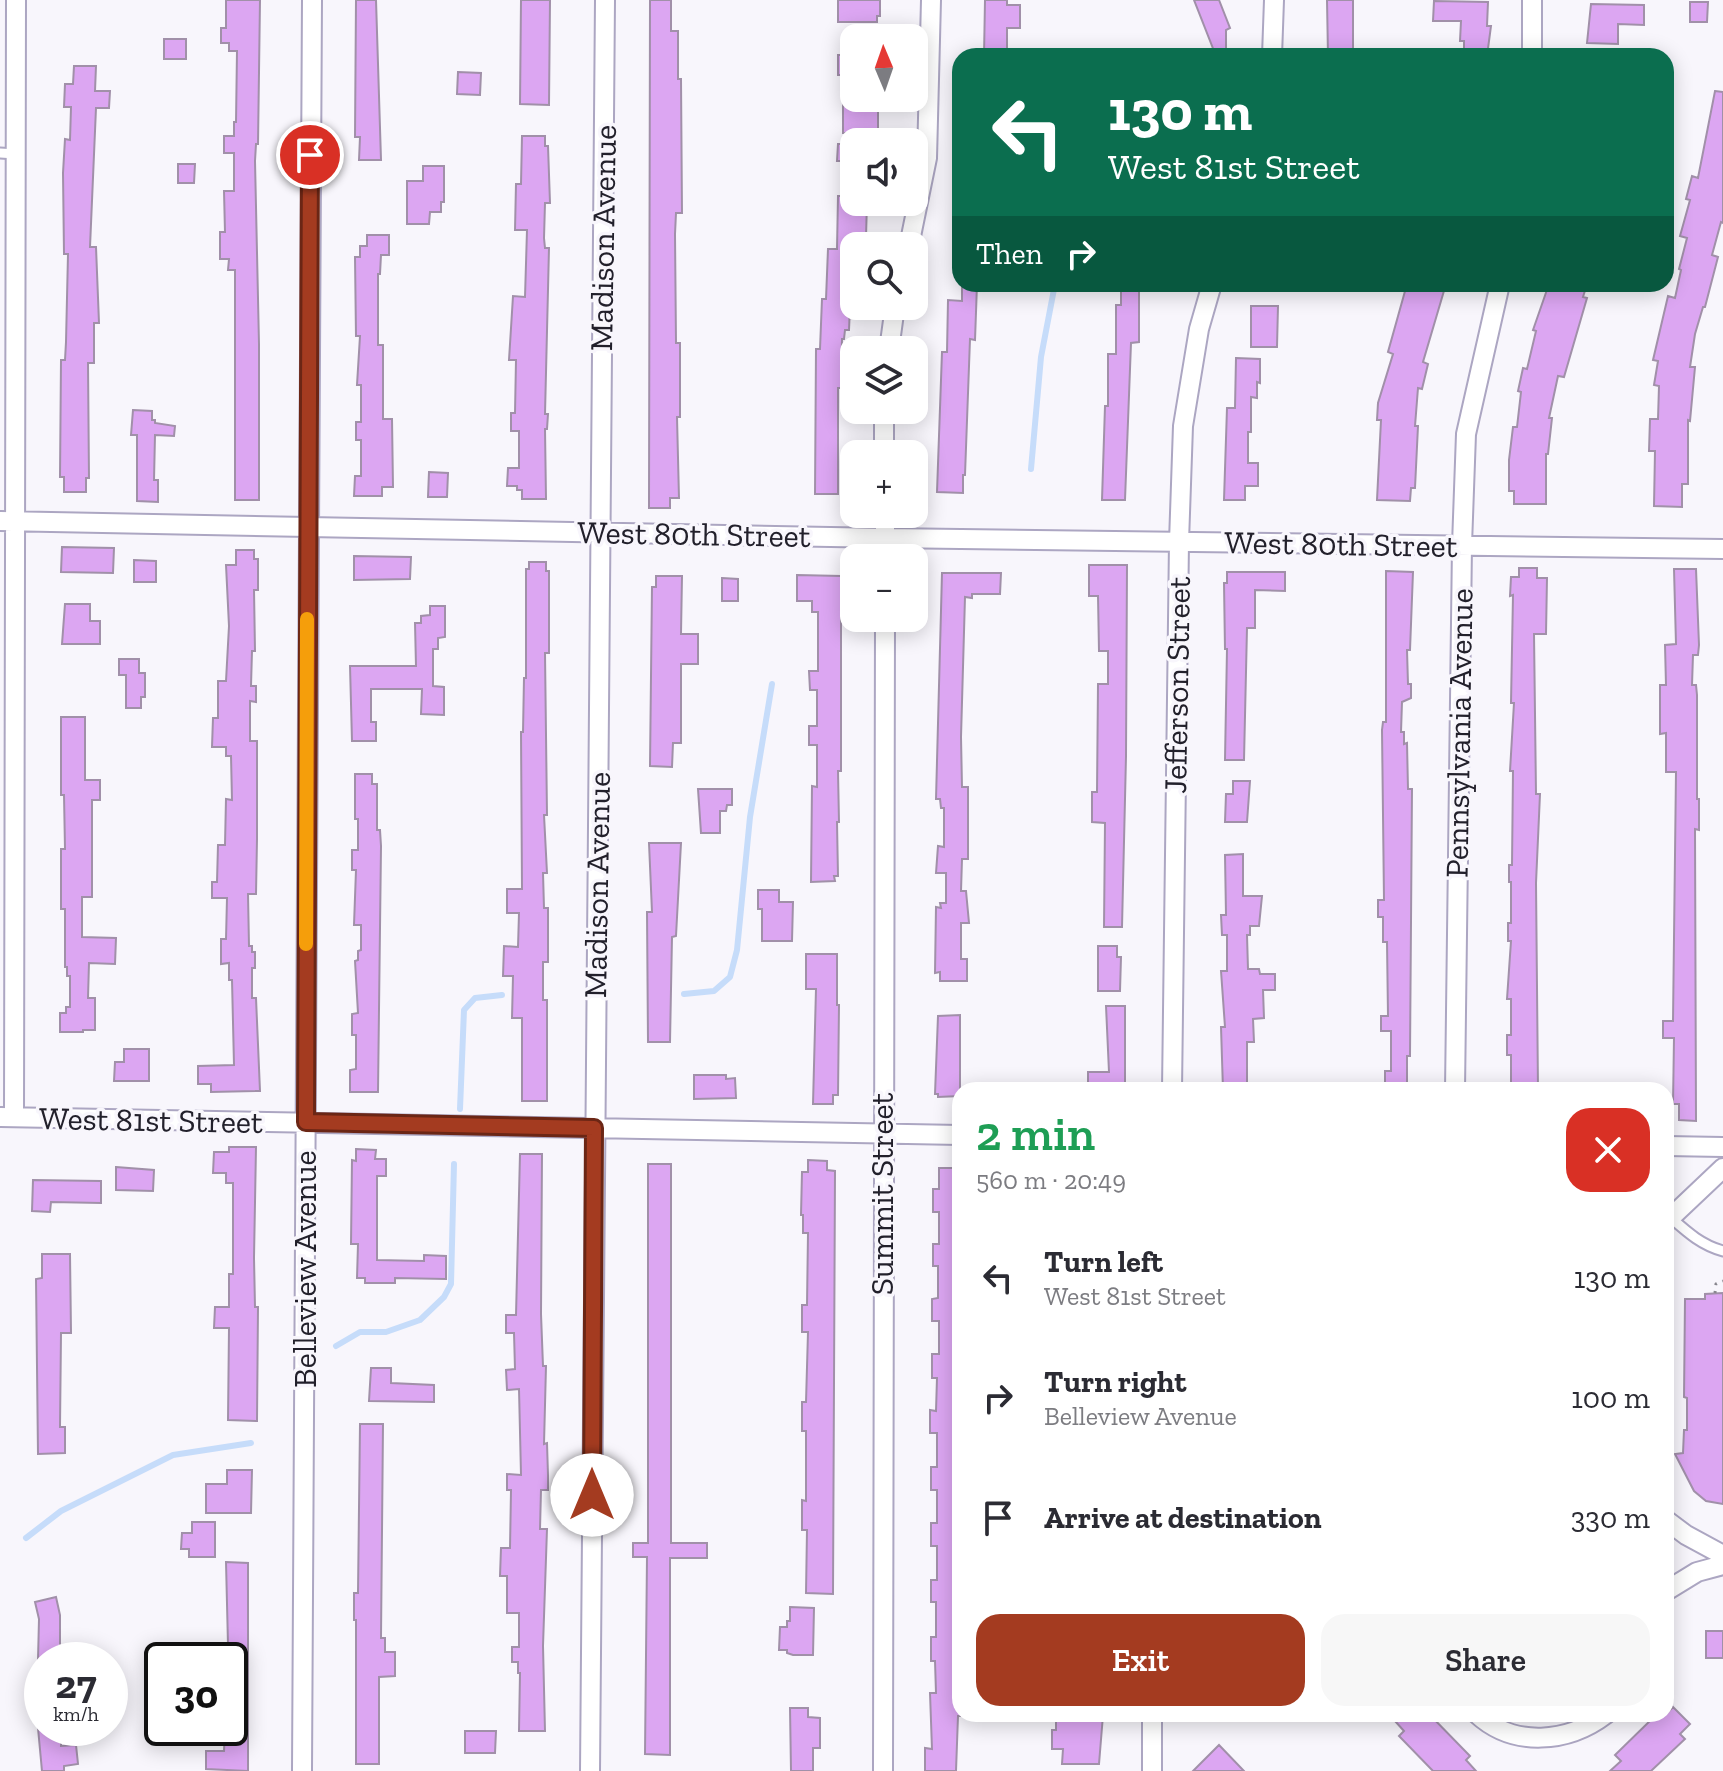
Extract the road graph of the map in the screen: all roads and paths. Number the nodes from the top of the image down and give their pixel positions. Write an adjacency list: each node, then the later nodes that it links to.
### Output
1 (16, 0): 9 (street)
2 (312, 0): 14 (street, Belleview Avenue)
3 (605, 0): 16 (street, Madison Avenue)
4 (931, 0): 10 (street)
5 (1274, 0): 7 (street)
6 (1532, 0): 8 (street)
7 (1272, 48)
8 (1532, 48)
9 (8, 153): 13 (street)
10 (912, 232)
11 (1210, 292): 18 (street, Jefferson Street)
12 (1498, 292): 20 (street, Pennsylvania Avenue)
13 (8, 521): 14 (street, West 80th Street); 25 (street)
14 (307, 526): 16 (street, West 80th Street); 26 (street, Belleview Avenue)
15 (885, 528): 17 (street)
16 (600, 532): 17 (street, West 80th Street); 27 (street, Madison Avenue)
17 (885, 538): 18 (street, West 80th Street); 19 (street)
18 (1179, 542): 20 (street, West 80th Street); 23 (street, Jefferson Street)
19 (885, 544)
20 (1462, 545): 21 (street, West 80th Street); 24 (street, Pennsylvania Avenue)
21 (1723, 549)
22 (885, 632): 28 (street, Summit Street)
23 (1172, 1082)
24 (1455, 1082)
25 (7, 1117): 26 (street, West 81st Street)
26 (306, 1122): 27 (street, West 81st Street); 45 (street, Belleview Avenue)
27 (594, 1128): 28 (street, West 81st Street); 46 (street, Madison Avenue)
28 (882, 1133): 29 (street, West 81st Street); 47 (street, Summit Street)
29 (952, 1135)
30 (1674, 1146): 31 (street)
31 (1723, 1147)
32 (1723, 1168): 33 (street)
33 (1674, 1213)
34 (1674, 1224): 35 (lane)
35 (1723, 1251)
36 (1723, 1281): 37 (path)
37 (1715, 1293)
38 (1674, 1526): 39 (street)
39 (1723, 1555)
40 (1723, 1565): 41 (street)
41 (1674, 1586)
42 (1152, 1722): 48 (street)
43 (1488, 1722): 44 (street)
44 (1593, 1722)
45 (302, 1771)
46 (590, 1771)
47 (883, 1771)
48 (1152, 1771)

